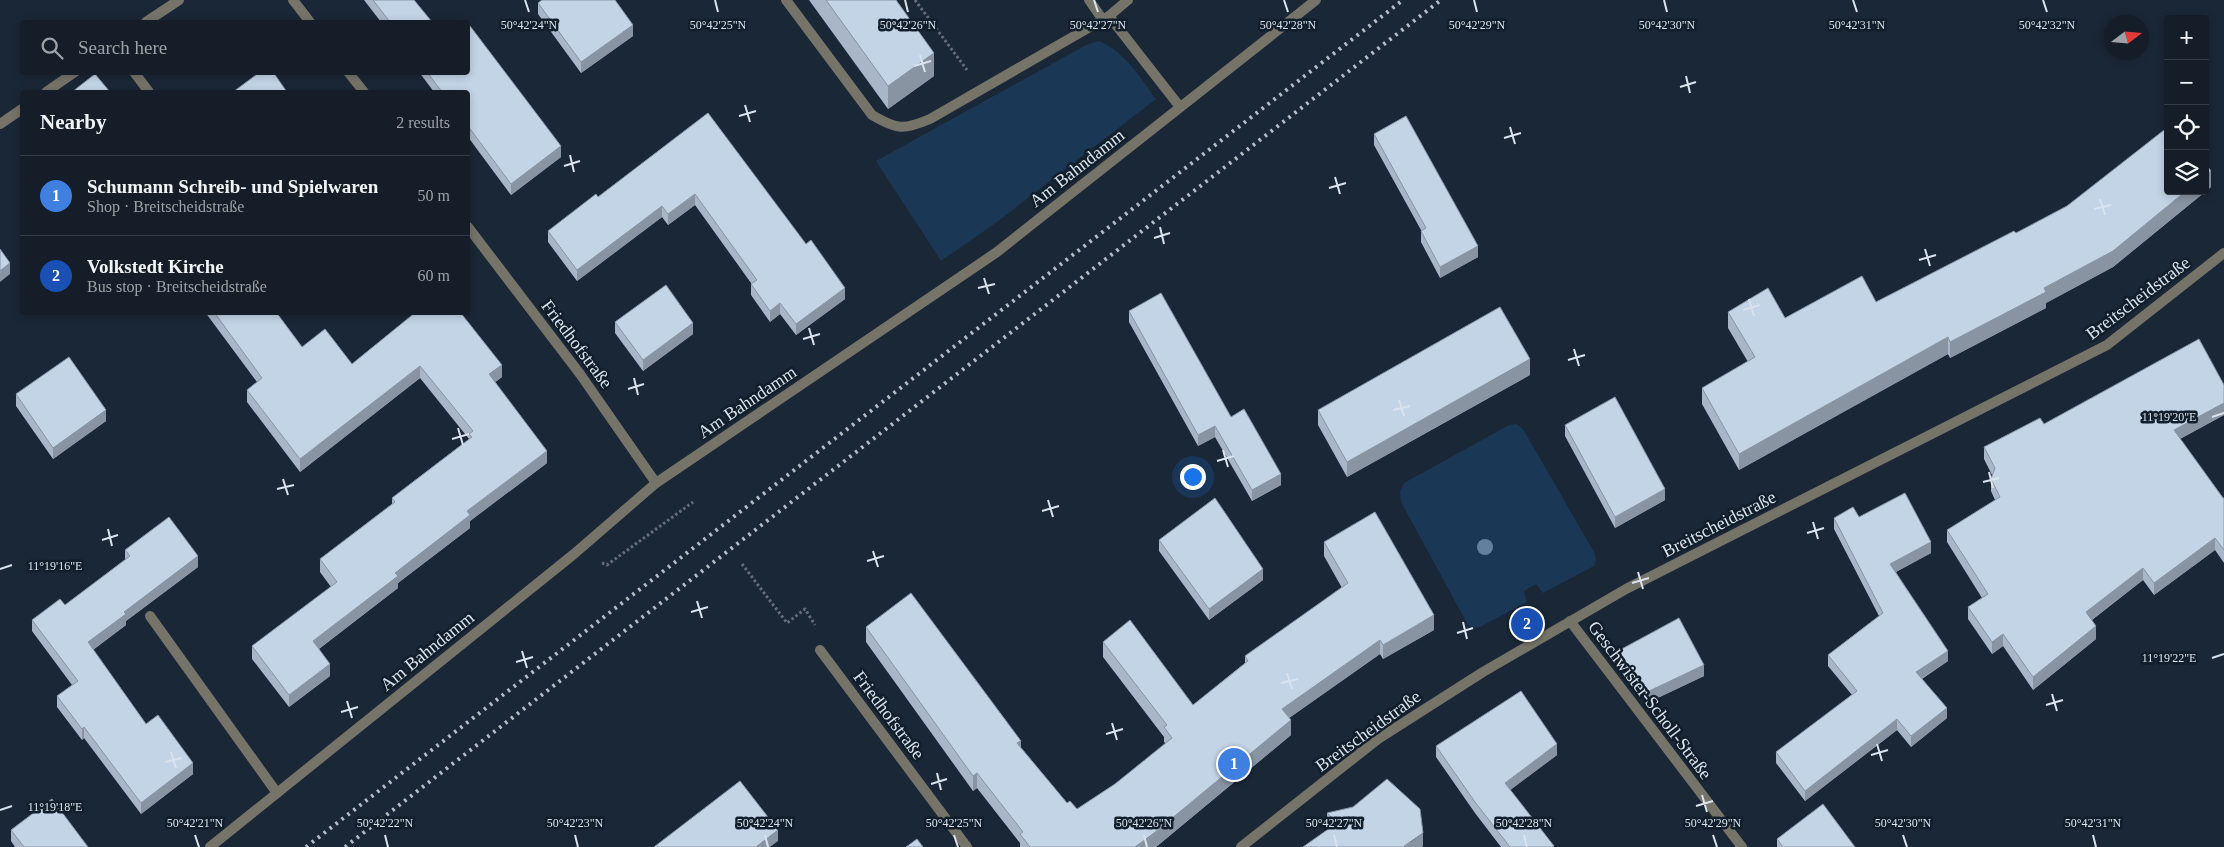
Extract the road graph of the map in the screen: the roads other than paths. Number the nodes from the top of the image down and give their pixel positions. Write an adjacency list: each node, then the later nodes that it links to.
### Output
1 (178, 0): 8 (street)
2 (293, 0): 9 (street)
3 (786, 0): 7 (street)
4 (1089, 0): 7 (street)
5 (1128, 0): 7 (street)
6 (1316, 0): 16 (street, Am Bahndamm)
7 (1106, 18): 16 (street)
8 (149, 20)
9 (308, 20)
10 (71, 75): 13 (street)
11 (136, 75): 14 (street)
12 (350, 75): 15 (street)
13 (49, 90)
14 (148, 90)
15 (362, 90)
16 (1180, 107): 21 (street, Am Bahndamm)
17 (20, 110): 18 (street)
18 (0, 124)
19 (470, 231): 21 (street, Friedhofstraße)
20 (2224, 253): 23 (street, Breitscheidstraße)
21 (656, 483): 25 (street, Am Bahndamm)
22 (150, 616): 25 (street)
23 (1570, 621): 28 (street, Breitscheidstraße); 29 (street, Geschwister-Scholl-Straße)
24 (820, 650): 27 (street, Friedhofstraße)
25 (277, 793): 26 (street, Am Bahndamm)
26 (210, 847)
27 (967, 847)
28 (1241, 847)
29 (1742, 847)

